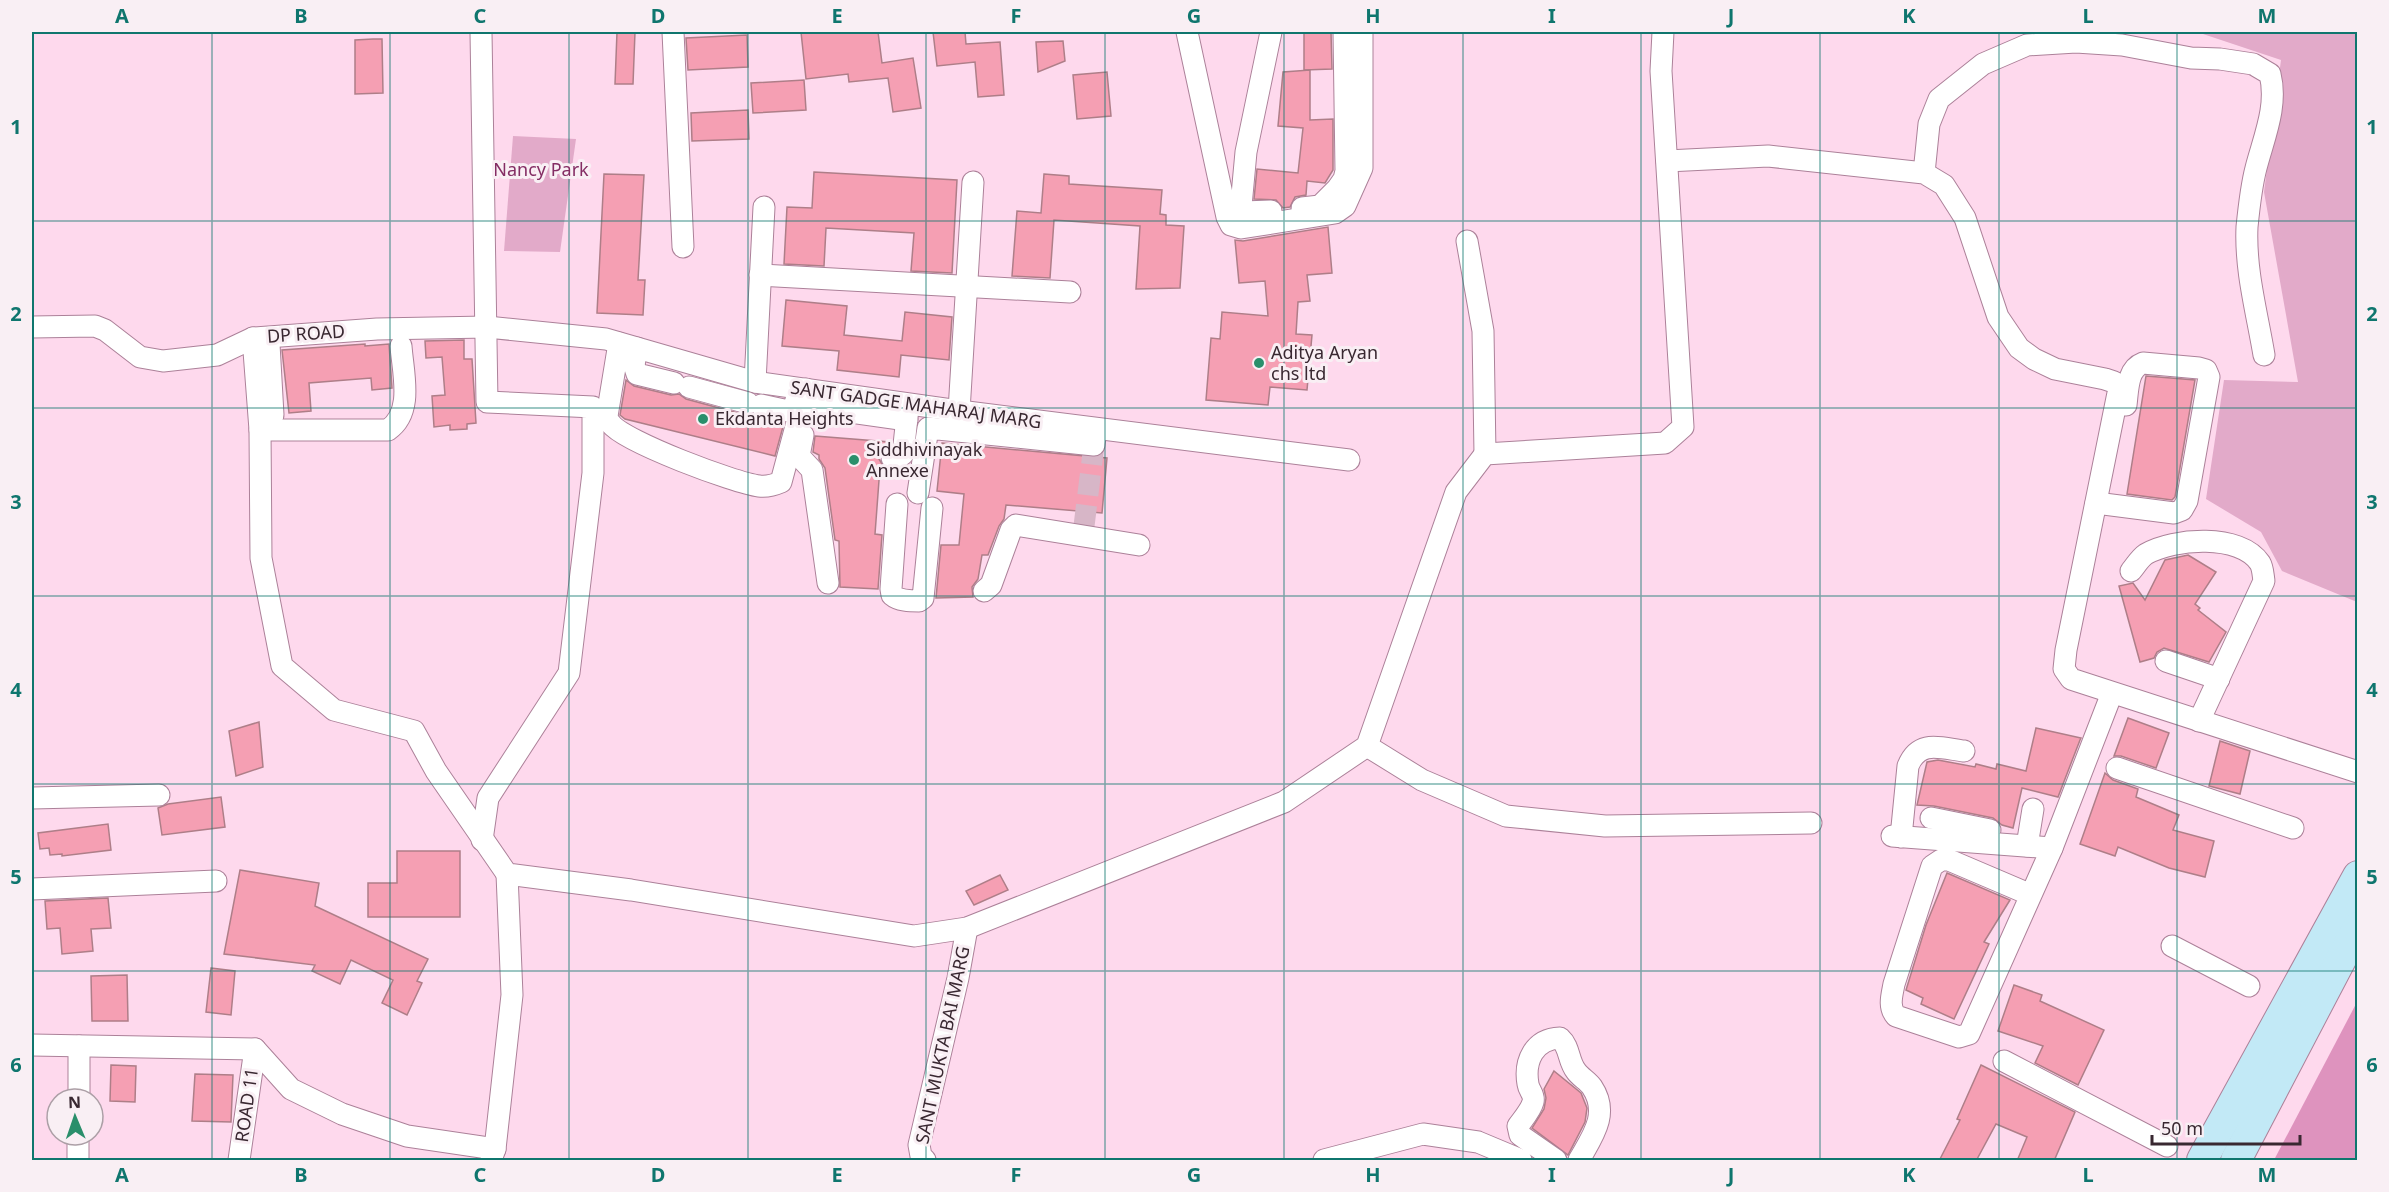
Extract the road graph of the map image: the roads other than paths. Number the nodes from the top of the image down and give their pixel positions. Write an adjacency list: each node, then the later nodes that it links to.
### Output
1 (481, 32): 20 (street)
2 (673, 32): 15 (street)
3 (1187, 32): 9 (street)
4 (1271, 32): 9 (street)
5 (1344, 32): 8 (street)
6 (1362, 32): 8 (street)
7 (1663, 32): 10 (street)
8 (1354, 65): 9 (street)
9 (1354, 121)
10 (1667, 161): 11 (street); 34 (street)
11 (1924, 172): 24 (street); 37 (street)
12 (973, 182): 17 (street)
13 (764, 207): 16 (street)
14 (1467, 242): 34 (street)
15 (683, 248)
16 (760, 275): 17 (street); 26 (street)
17 (968, 287): 18 (street); 30 (street)
18 (1070, 292)
19 (32, 327): 22 (street, DP ROAD)
20 (487, 327): 21 (street, DP ROAD); 23 (street, SANT GADGE MAHARAJ MARG); 58 (street)
21 (334, 335): 22 (street, DP ROAD); 33 (street)
22 (266, 341): 33 (street)
23 (628, 346): 25 (street, SANT GADGE MAHARAJ MARG); 27 (street); 28 (street)
24 (2264, 355)
25 (722, 373): 26 (street, SANT GADGE MAHARAJ MARG); 27 (street)
26 (755, 382): 28 (street, SANT GADGE MAHARAJ MARG)
27 (718, 395): 28 (street)
28 (810, 397): 29 (street, SANT GADGE MAHARAJ MARG); 40 (street)
29 (917, 409): 30 (street, SANT GADGE MAHARAJ MARG); 31 (street); 31 (street); 35 (street)
30 (959, 411): 32 (street, SANT GADGE MAHARAJ MARG)
31 (928, 429): 32 (street)
32 (1096, 429): 36 (street, SANT GADGE MAHARAJ MARG)
33 (267, 430): 58 (street)
34 (1485, 454): 46 (street)
35 (892, 458)
36 (1349, 459)
37 (2103, 504): 37 (street); 44 (street)
38 (1140, 544): 41 (street)
39 (2131, 571): 43 (street)
40 (828, 583)
41 (984, 591)
42 (2166, 661): 43 (street)
43 (2219, 679): 45 (street)
44 (2112, 693): 45 (street); 60 (street)
45 (2199, 721): 49 (street)
46 (1367, 746): 54 (street); 67 (street)
47 (1964, 751): 57 (street)
48 (2117, 768): 55 (street)
49 (2358, 772)
50 (159, 795): 51 (street)
51 (32, 798)
52 (2033, 809): 59 (street)
53 (1931, 818): 57 (street)
54 (1811, 823)
55 (2293, 828)
56 (1990, 830): 57 (street)
57 (1967, 834): 59 (street)
58 (482, 840): 61 (street)
59 (2028, 846): 60 (street)
60 (2052, 848): 65 (street)
61 (507, 874): 67 (street); 76 (street)
62 (2358, 876): 83 (street)
63 (216, 881): 64 (street)
64 (32, 889)
65 (2031, 895): 65 (street)
66 (2358, 927): 84 (street)
67 (967, 928): 78 (street, SANT MUKTA BAI MARG)
68 (2172, 946): 69 (street)
69 (2249, 986)
70 (32, 1045): 71 (street)
71 (79, 1046): 72 (street); 74 (street)
72 (255, 1049): 76 (street); 77 (street, ROAD 11)
73 (2004, 1061): 75 (street)
74 (79, 1087)
75 (2167, 1146)
76 (493, 1155)
77 (239, 1161)
78 (926, 1161)
79 (1324, 1161): 80 (street)
80 (1521, 1161)
81 (1556, 1161): 82 (street)
82 (1579, 1161)
83 (2202, 1161)
84 (2236, 1161)

